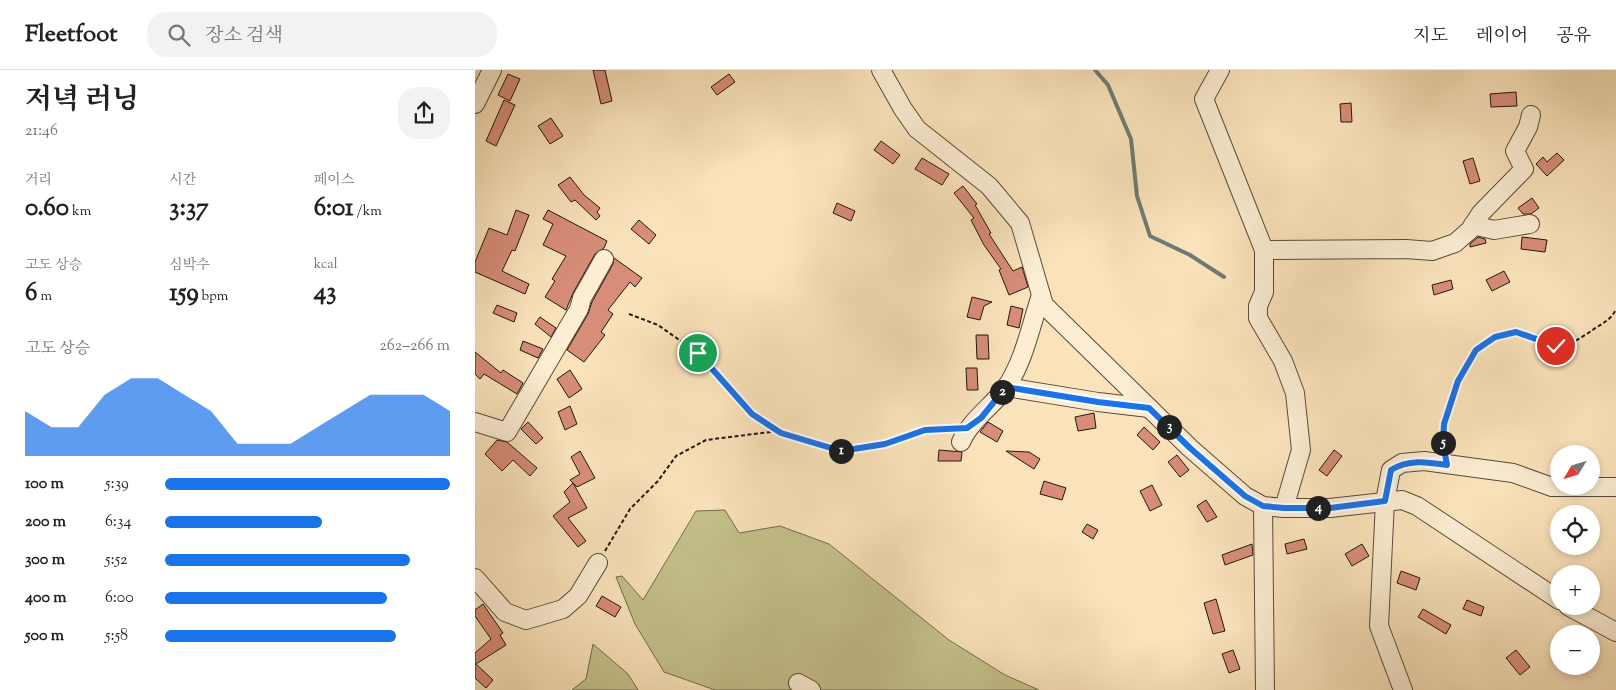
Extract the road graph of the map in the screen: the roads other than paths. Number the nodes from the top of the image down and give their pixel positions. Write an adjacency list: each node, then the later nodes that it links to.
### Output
1 (492, 70): 4 (street)
2 (881, 70): 10 (street)
3 (1220, 70): 8 (street)
4 (475, 104)
5 (1531, 115): 7 (street)
6 (1530, 224): 7 (street)
7 (1473, 225): 8 (street)
8 (1264, 250): 18 (street)
9 (603, 259): 13 (street)
10 (1041, 294): 11 (street); 12 (street)
11 (1006, 387): 12 (street); 14 (street)
12 (1149, 408): 17 (street)
13 (475, 422)
14 (964, 435)
15 (1616, 487): 16 (street)
16 (1385, 501): 18 (street); 21 (street); 25 (street)
17 (1263, 506): 18 (street); 24 (street)
18 (1284, 508)
19 (598, 563): 20 (street)
20 (475, 578)
21 (1550, 594)
22 (1585, 615): 23 (street)
23 (1616, 632)
24 (1265, 690)
25 (1403, 690)

